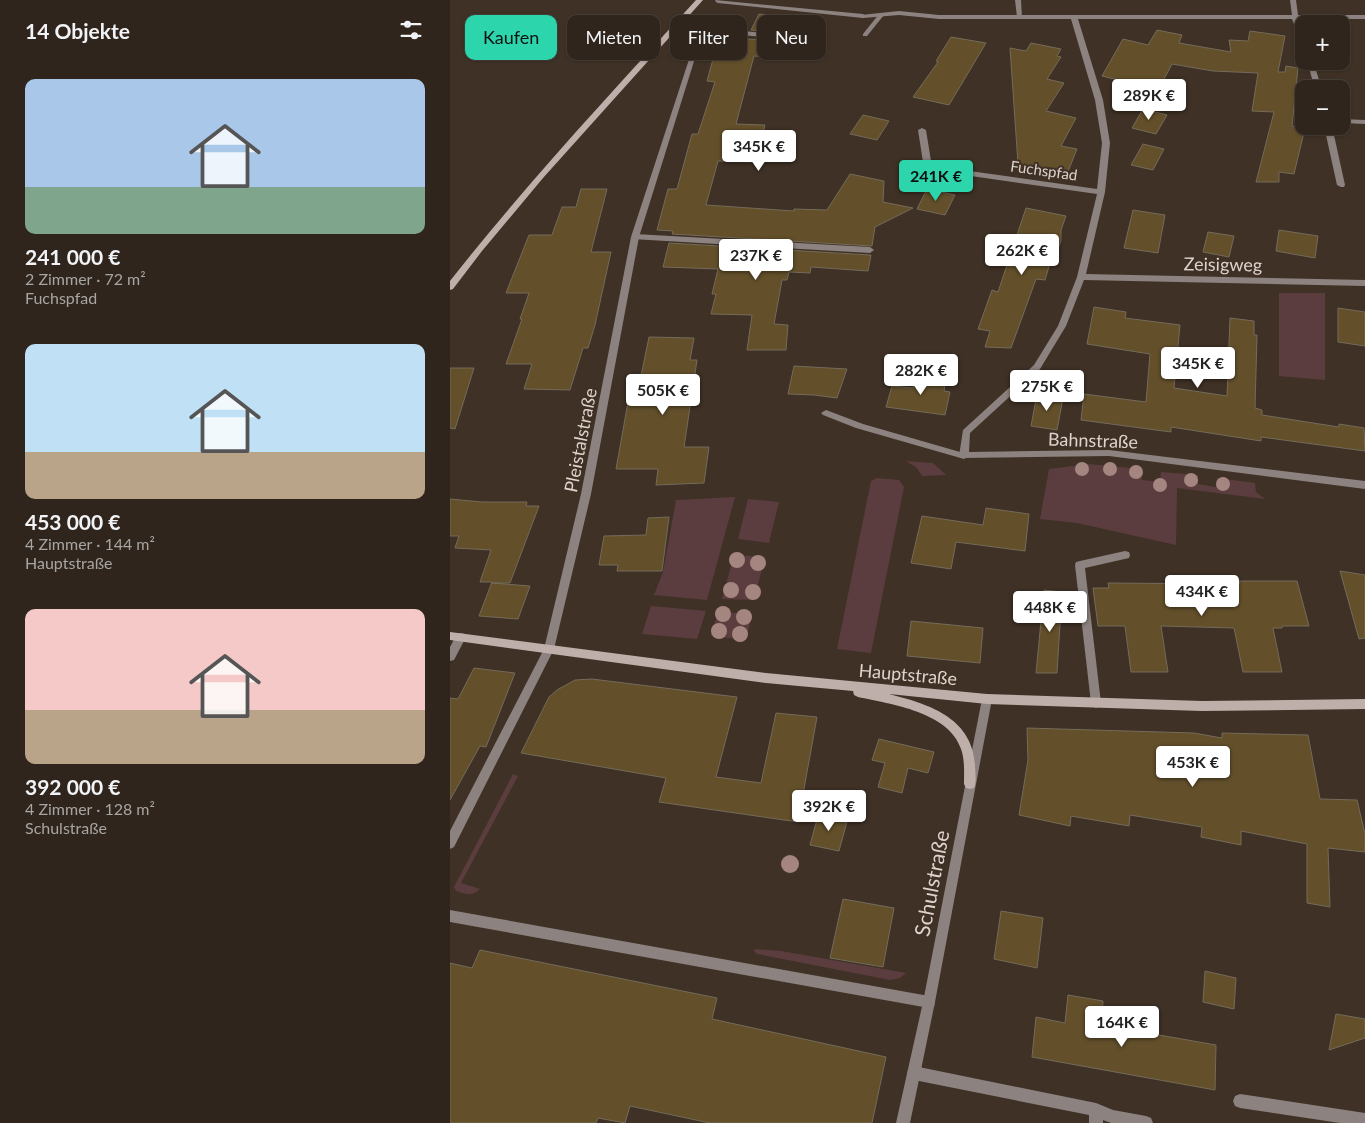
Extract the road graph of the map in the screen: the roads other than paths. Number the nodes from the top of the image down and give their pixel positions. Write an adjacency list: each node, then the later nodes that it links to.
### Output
1 (700, 0): 23 (main road)
2 (1018, 0): 6 (street)
3 (1293, 0): 7 (street)
4 (718, 1): 5 (street)
5 (881, 15): 6 (street); 12 (street)
6 (1020, 17): 10 (street)
7 (1295, 17): 10 (street)
8 (1350, 17): 9 (street)
9 (1365, 17)
10 (1074, 18): 18 (street)
11 (757, 34): 19 (street, Pleistalstraße)
12 (865, 35)
13 (1350, 121): 14 (street)
14 (1365, 122)
15 (922, 130): 18 (street, Fuchspfad)
16 (1330, 135): 17 (street)
17 (1341, 185)
18 (1101, 192): 21 (street)
19 (635, 237): 20 (street); 30 (street, Pleistalstraße)
20 (870, 250)
21 (1081, 277): 22 (street, Zeisigweg); 25 (street)
22 (1365, 283)
23 (450, 287)
24 (826, 412): 25 (street, Bahnstraße)
25 (964, 456): 26 (street, Bahnstraße)
26 (1365, 486)
27 (1125, 556): 34 (street)
28 (450, 636): 29 (main road, Hauptstraße)
29 (462, 637): 30 (main road, Hauptstraße); 31 (street)
30 (549, 649): 32 (main road, Hauptstraße); 37 (street, Pleistalstraße)
31 (450, 657)
32 (831, 685): 33 (main road, Hauptstraße); 36 (main road)
33 (986, 699): 34 (main road, Hauptstraße); 36 (street, Schulstraße)
34 (1096, 703): 35 (main road, Hauptstraße)
35 (1365, 704)
36 (970, 784): 39 (street, Schulstraße)
37 (450, 843)
38 (450, 916): 39 (street)
39 (929, 1002): 40 (street, Schulstraße)
40 (914, 1073): 42 (street); 44 (street, Schulstraße)
41 (1240, 1101): 43 (street)
42 (1096, 1116): 45 (street)
43 (1365, 1120)
44 (903, 1123)
45 (1146, 1123)

